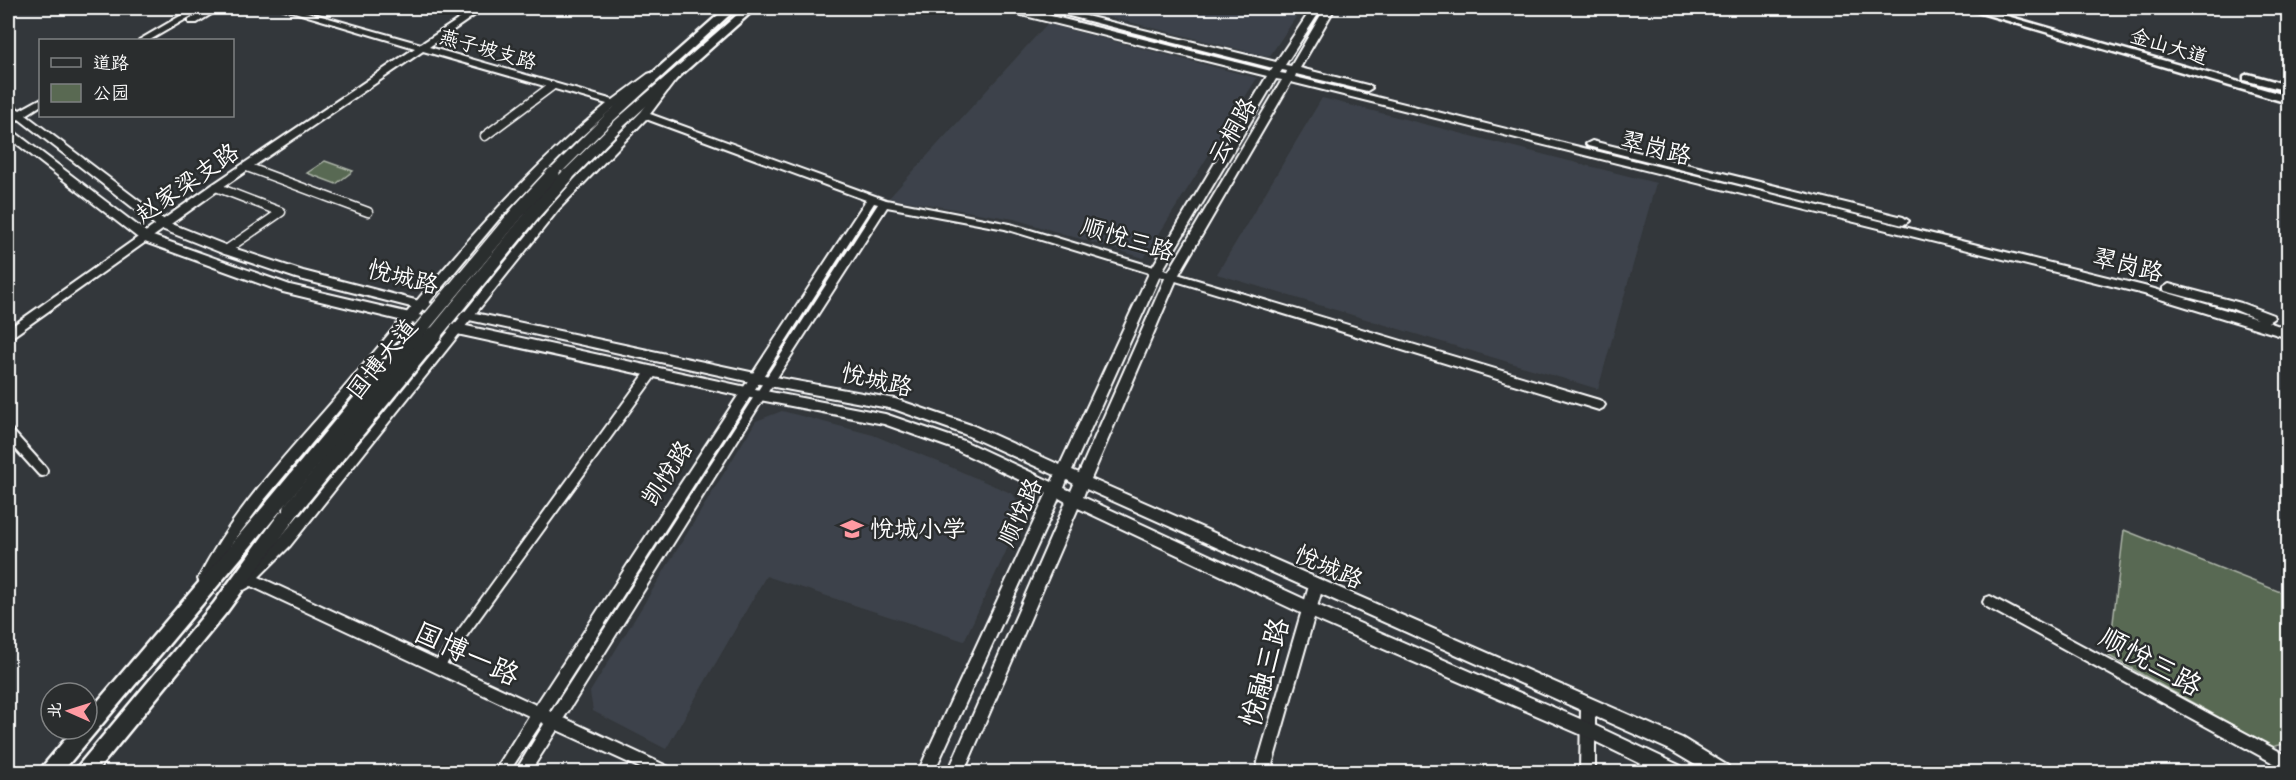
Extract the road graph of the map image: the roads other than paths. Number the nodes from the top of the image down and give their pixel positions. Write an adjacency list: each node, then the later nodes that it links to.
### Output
1 (200, 8): 13 (main road)
2 (216, 8): 14 (main road)
3 (285, 8): 15 (street, 燕子坡支路)
4 (481, 8): 15 (street, 赵家梁支路)
5 (732, 8): 16 (main road, 国博大道)
6 (751, 8): 18 (main road, 国博大道)
7 (1043, 8): 17 (main road, 翠岗路)
8 (1317, 8): 17 (main road, 云桐路)
9 (1330, 8): 19 (main road, 云桐路)
10 (1970, 8): 20 (main road, 金山大道)
11 (2002, 8): 20 (main road, 金山大道)
12 (1013, 9): 17 (main road, 翠岗路)
13 (146, 39)
14 (162, 39)
15 (420, 48): 21 (street, 燕子坡支路); 33 (street, 赵家梁支路)
16 (665, 67): 25 (street); 34 (main road, 国博大道)
17 (1276, 71): 19 (main road, 翠岗路); 41 (main road, 云桐路)
18 (677, 72): 28 (street); 34 (main road, 国博大道)
19 (1289, 74): 42 (main road, 云桐路); 46 (main road, 翠岗路); 49 (main road, 翠岗路)
20 (2249, 84): 22 (main road); 23 (main road)
21 (552, 86): 25 (street, 燕子坡支路); 32 (street)
22 (2289, 89)
23 (2289, 101)
24 (39, 103): 29 (main road)
25 (612, 103): 43 (street)
26 (8, 106): 29 (main road, 悦城路)
27 (39, 112): 29 (main road)
28 (645, 115): 36 (street, 顺悦三路); 44 (street)
29 (23, 117): 30 (main road); 31 (main road); 38 (main road, 悦城路)
30 (8, 121)
31 (8, 131): 39 (main road, 悦城路)
32 (485, 136)
33 (247, 167): 35 (street, 赵家梁支路); 37 (street)
34 (560, 175): 60 (main road, 国博大道, bridge)
35 (216, 187): 38 (street, 赵家梁支路); 40 (street)
36 (878, 201): 41 (street, 顺悦三路); 51 (street, 凯悦路)
37 (368, 212)
38 (163, 225): 39 (street, 赵家梁支路); 40 (main road, 悦城路)
39 (146, 238): 45 (main road, 悦城路); 48 (street, 赵家梁支路)
40 (226, 250): 43 (main road, 悦城路)
41 (1156, 271): 42 (street, 顺悦三路); 56 (main road, 顺悦路)
42 (1172, 276): 53 (street, 顺悦三路); 57 (main road, 顺悦路)
43 (419, 305): 44 (main road, 悦城路); 45 (street)
44 (468, 316): 47 (street); 51 (main road, 悦城路)
45 (409, 318): 47 (main road, 悦城路); 63 (street)
46 (2289, 325)
47 (457, 330): 50 (main road, 悦城路); 61 (street)
48 (8, 334)
49 (2289, 334)
50 (652, 372): 52 (main road, 悦城路); 67 (street)
51 (763, 379): 52 (street, 凯悦路); 56 (main road, 悦城路)
52 (753, 394): 58 (main road, 悦城路); 70 (street, 凯悦路); 71 (street, 凯悦路)
53 (1599, 405)
54 (8, 433): 55 (street)
55 (42, 471)
56 (1064, 472): 57 (main road, 悦城路); 58 (main road, 顺悦路)
57 (1083, 481): 59 (main road, 顺悦路); 62 (main road, 悦城路)
58 (1054, 490): 59 (main road, 悦城路); 80 (main road, 顺悦路)
59 (1074, 499): 66 (main road, 悦城路); 81 (main road, 顺悦路)
60 (283, 507): 63 (main road, 国博大道); 65 (main road, 国博大道)
61 (249, 579): 65 (street); 67 (street, 国博一路)
62 (1316, 586): 66 (street, 悦融三路); 68 (main road, 悦城路)
63 (196, 596): 69 (main road, 国博大道)
64 (1990, 602): 74 (street, 顺悦三路)
65 (220, 608): 76 (main road, 国博大道)
66 (1309, 609): 72 (main road, 悦城路); 82 (street, 悦融三路)
67 (438, 667): 70 (street, 国博一路)
68 (1588, 706): 72 (street); 85 (main road, 悦城路)
69 (99, 714)
70 (538, 714): 71 (street, 国博一路); 77 (street, 凯悦路)
71 (554, 722): 78 (street, 凯悦路); 79 (street, 国博一路)
72 (1588, 730): 83 (street); 84 (main road, 悦城路)
73 (77, 741): 75 (main road, 国博大道)
74 (2289, 764)
75 (50, 772)
76 (85, 772)
77 (501, 772)
78 (522, 772)
79 (664, 772)
80 (926, 772)
81 (956, 772)
82 (1262, 772)
83 (1588, 772)
84 (1675, 772)
85 (1722, 772)

